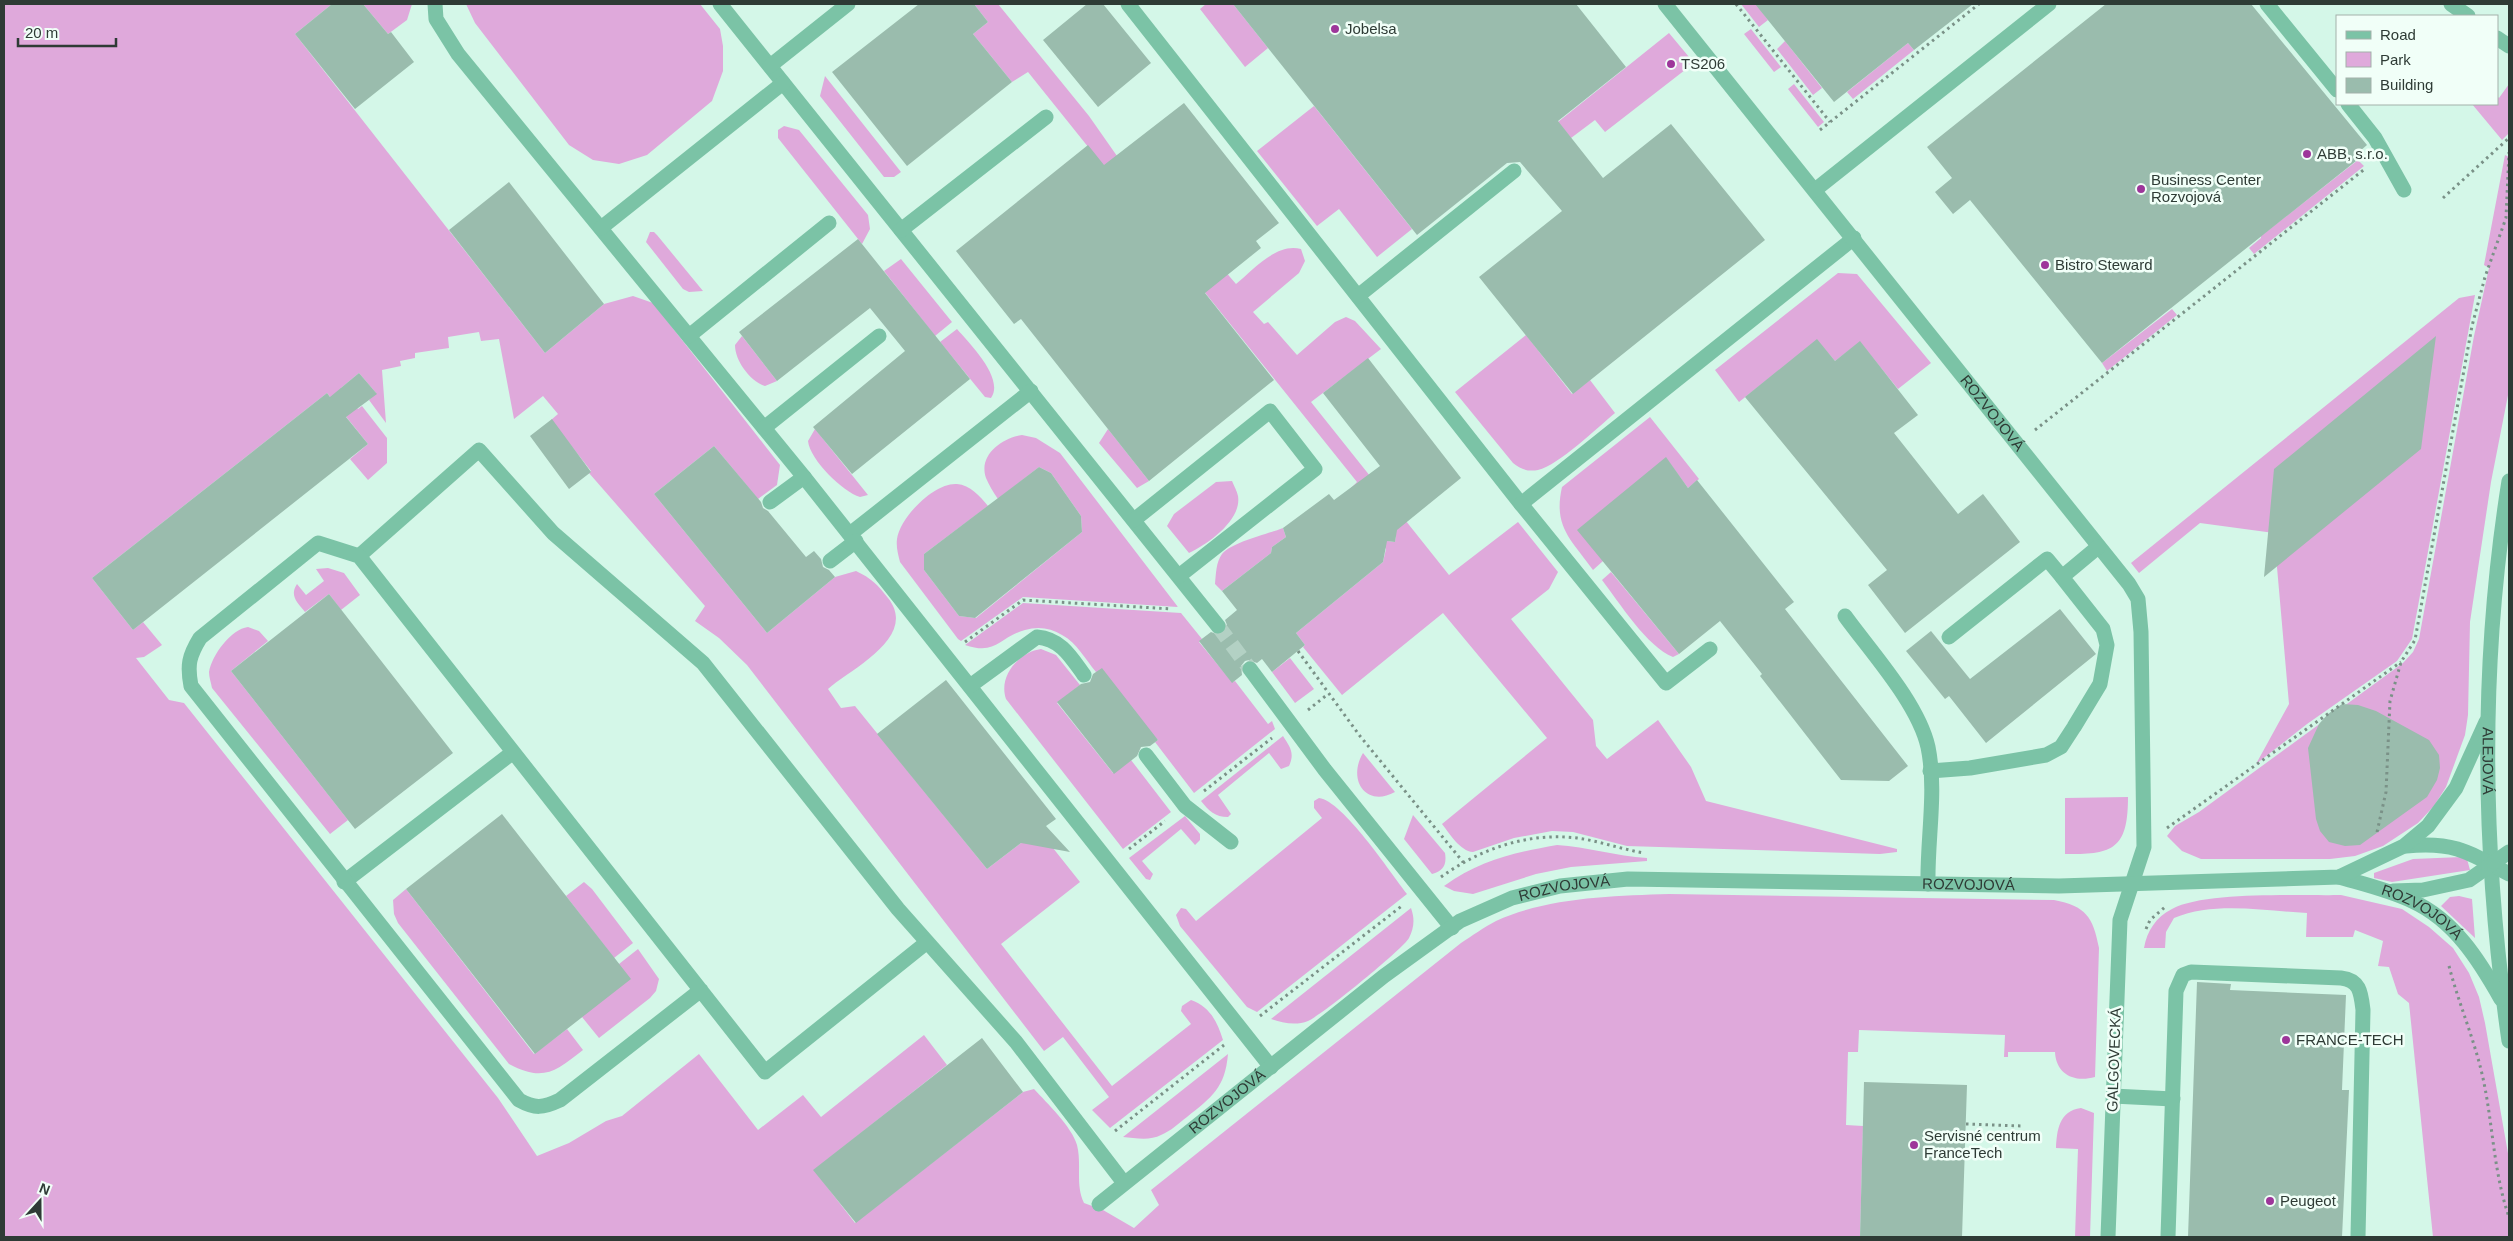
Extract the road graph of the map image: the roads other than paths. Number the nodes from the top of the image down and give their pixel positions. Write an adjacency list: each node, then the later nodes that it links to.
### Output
1 (434, 4): 21 (street)
2 (720, 4): 12 (street)
3 (848, 4): 12 (street)
4 (1128, 4): 24 (street)
5 (1665, 4): 18 (street, ROZVOJOVÁ)
6 (2050, 4): 18 (street)
7 (2267, 4): 14 (street)
8 (2451, 4): 9 (street)
9 (2467, 15)
10 (2498, 39): 11 (street)
11 (2509, 46)
12 (770, 66): 13 (street)
13 (783, 83): 21 (street); 22 (street)
14 (2336, 89)
15 (2349, 105): 19 (street)
16 (1046, 117): 22 (street)
17 (1514, 172): 24 (street)
18 (1815, 190): 23 (street, ROZVOJOVÁ)
19 (2404, 190)
20 (829, 223): 25 (street)
21 (600, 228): 25 (street)
22 (901, 230): 27 (street)
23 (1854, 238): 32 (street); 35 (street, ROZVOJOVÁ)
24 (1358, 296): 32 (street)
25 (689, 336): 28 (street)
26 (879, 336): 28 (street)
27 (1031, 391): 33 (street); 34 (street)
28 (764, 428): 29 (street)
29 (804, 477): 31 (street); 34 (street)
30 (2509, 482): 47 (street, ALEJOVÁ)
31 (770, 502)
32 (1521, 504): 43 (street)
33 (1134, 520): 38 (street); 38 (street)
34 (853, 537): 37 (street); 46 (street)
35 (2098, 547): 39 (street); 59 (street, ROZVOJOVÁ)
36 (359, 556): 48 (street); 57 (street); 62 (street)
37 (830, 561)
38 (1179, 576): 41 (street)
39 (2062, 577): 42 (street); 50 (street)
40 (1845, 616): 50 (street)
41 (1218, 626)
42 (1949, 637)
43 (1710, 648)
44 (1250, 669): 61 (street)
45 (1084, 675): 46 (street)
46 (970, 686): 66 (street)
47 (2486, 722): 52 (street, ROZVOJOVÁ); 54 (street, ALEJOVÁ)
48 (512, 752): 57 (street); 63 (street)
49 (1146, 755): 51 (street)
50 (1930, 771): 58 (street)
51 (1230, 842)
52 (2404, 846): 54 (street, ROZVOJOVÁ); 56 (street, ROZVOJOVÁ)
53 (2509, 852): 54 (street, ROZVOJOVÁ)
54 (2492, 864): 55 (street, ROZVOJOVÁ); 60 (street, ROZVOJOVÁ); 64 (street, ALEJOVÁ)
55 (2509, 874)
56 (2338, 877): 59 (street, ROZVOJOVÁ); 60 (street)
57 (344, 882): 63 (street)
58 (1928, 884): 59 (street, ROZVOJOVÁ); 61 (street, ROZVOJOVÁ)
59 (2132, 884): 67 (street, GALGOVECKÁ)
60 (2385, 891): 64 (street, ROZVOJOVÁ)
61 (1452, 928): 66 (street, ROZVOJOVÁ)
62 (926, 943): 63 (street); 69 (street)
63 (701, 990)
64 (2504, 1004): 65 (street, ALEJOVÁ)
65 (2509, 1041)
66 (1271, 1067): 69 (street, ROZVOJOVÁ)
67 (2113, 1096): 68 (street); 71 (street, GALGOVECKÁ)
68 (2173, 1098): 72 (street); 73 (street)
69 (1124, 1184): 70 (street, ROZVOJOVÁ)
70 (1099, 1204)
71 (2108, 1237)
72 (2168, 1237)
73 (2358, 1237)

